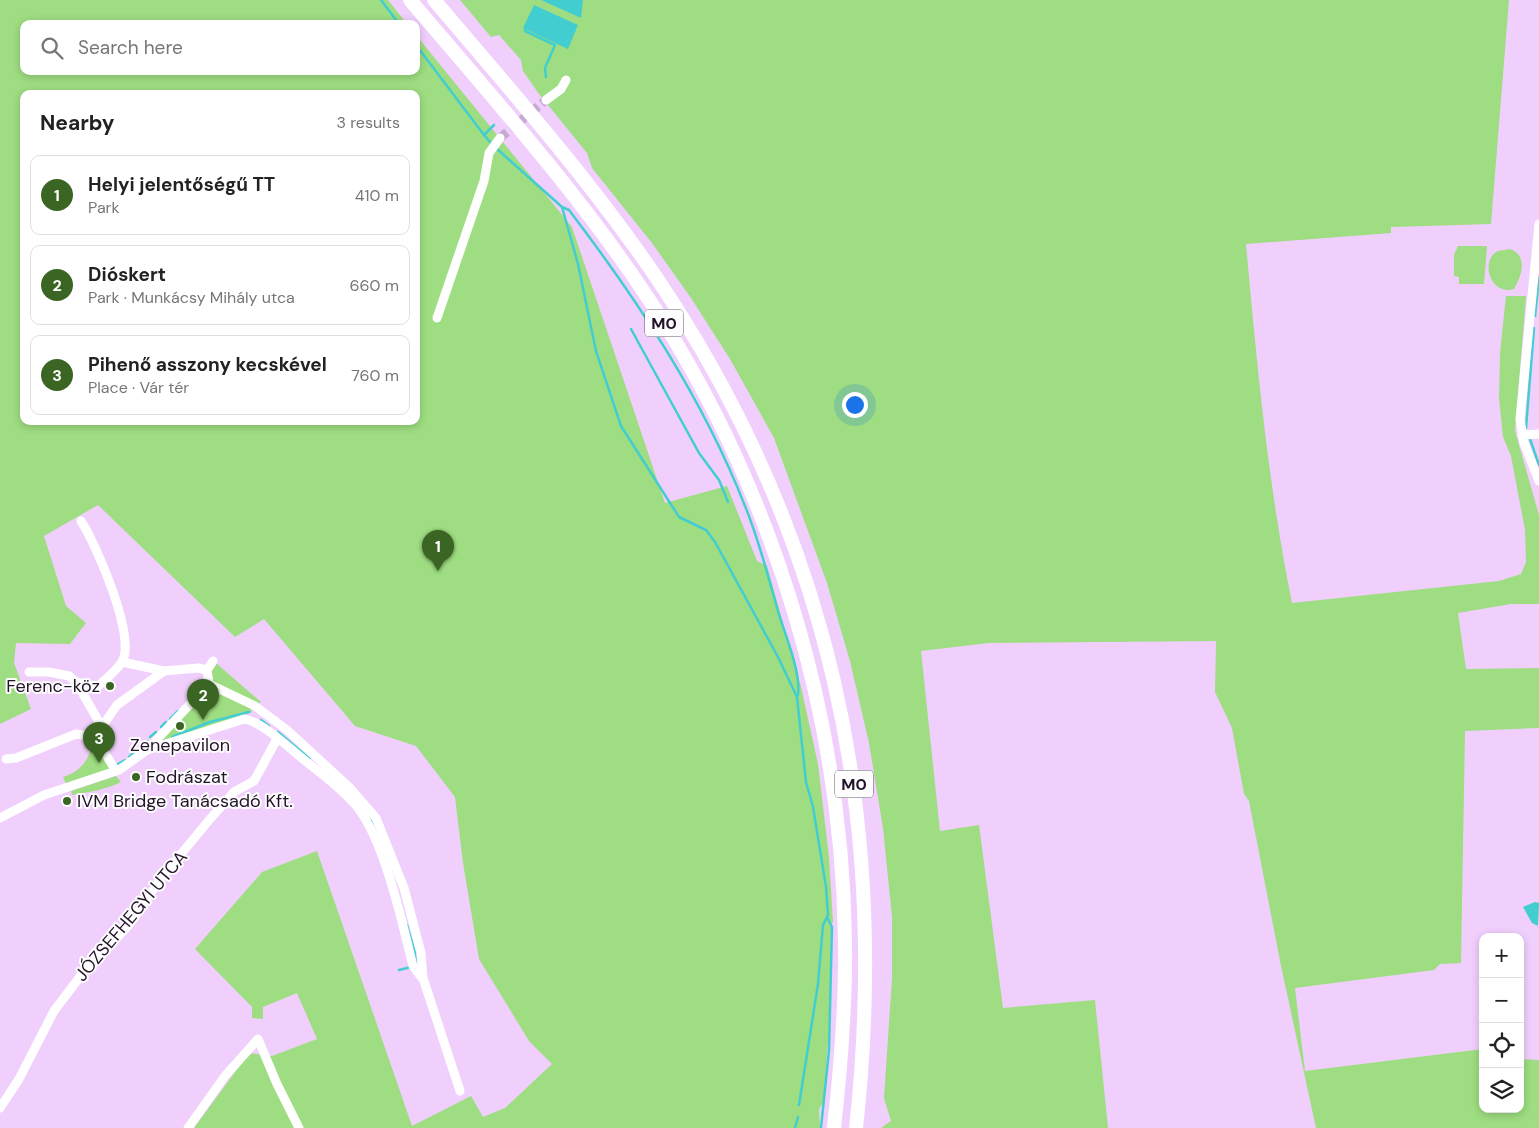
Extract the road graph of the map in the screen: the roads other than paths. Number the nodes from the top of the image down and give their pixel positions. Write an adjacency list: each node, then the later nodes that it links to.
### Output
1 (410, 0): 33 (highway, M0)
2 (434, 0): 34 (highway, M0)
3 (566, 80): 4 (street)
4 (546, 100)
5 (496, 143): 7 (street)
6 (1539, 224): 8 (street)
7 (437, 318)
8 (1535, 324): 10 (street)
9 (1539, 434): 10 (street)
10 (1522, 435): 11 (street)
11 (1539, 481)
12 (81, 521): 14 (street)
13 (213, 661): 15 (street)
14 (122, 662): 16 (street); 18 (street)
15 (207, 670): 16 (street); 19 (street)
16 (164, 671): 21 (street)
17 (29, 672): 18 (street)
18 (76, 682): 21 (street)
19 (209, 684): 20 (street); 24 (street)
20 (255, 713): 23 (street); 24 (street); 28 (street)
21 (102, 727): 22 (street)
22 (95, 737): 25 (street); 26 (street)
23 (277, 739): 28 (street); 30 (street, JÓZSEFHEGYI UTCA)
24 (147, 750): 26 (street)
25 (6, 759)
26 (116, 771): 27 (street)
27 (0, 818)
28 (422, 978): 29 (street)
29 (460, 1091)
30 (0, 1108)
31 (188, 1128): 32 (street)
32 (299, 1128)
33 (834, 1128)
34 (856, 1128)

